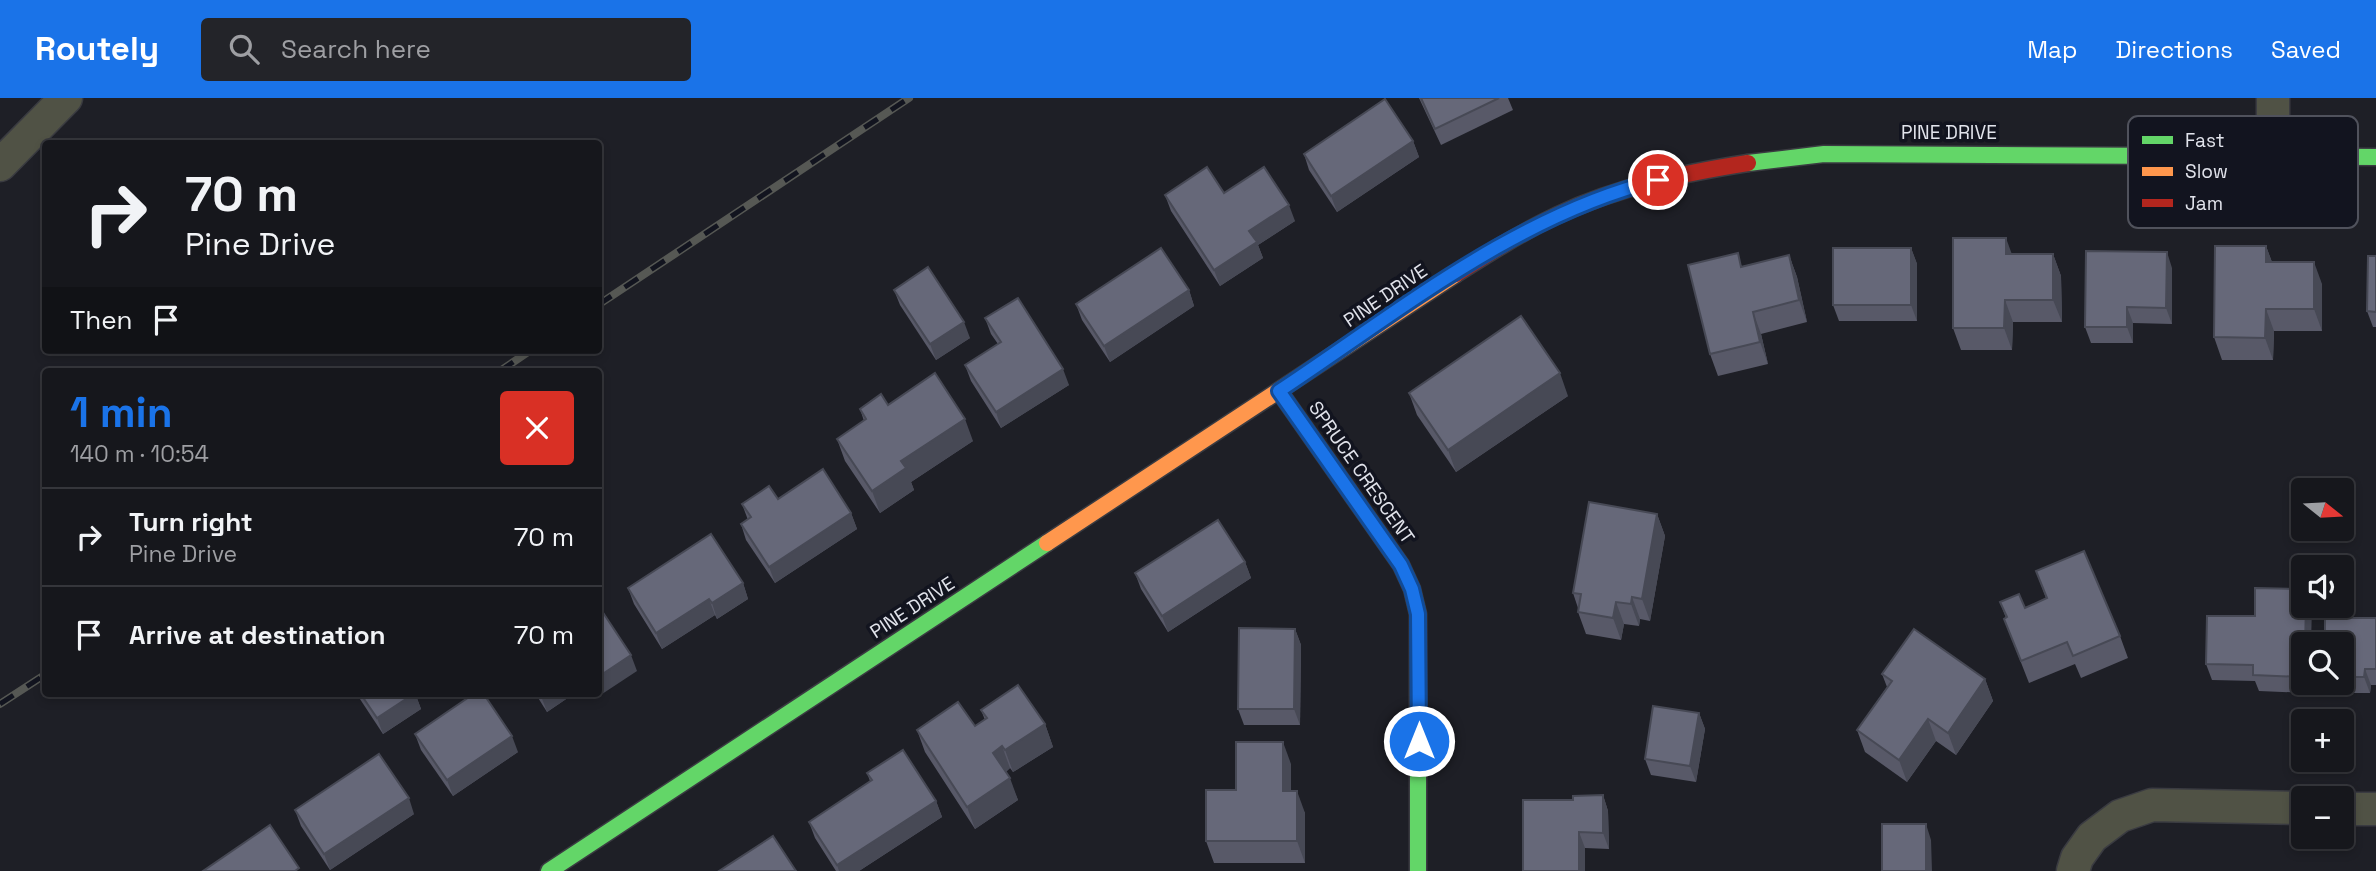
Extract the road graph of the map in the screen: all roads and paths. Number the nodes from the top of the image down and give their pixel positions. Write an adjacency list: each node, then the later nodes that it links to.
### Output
1 (66, 98): 7 (street)
2 (2273, 98): 3 (street)
3 (2273, 116)
4 (2128, 155): 8 (street, PINE DRIVE)
5 (2358, 157): 6 (street, PINE DRIVE)
6 (2376, 157)
7 (0, 165)
8 (1279, 391): 12 (street, PINE DRIVE); 13 (street, SPRUCE CRESCENT)
9 (2291, 808): 14 (street)
10 (2354, 809): 11 (street)
11 (2376, 809)
12 (549, 871)
13 (1418, 871)
14 (2073, 871)

